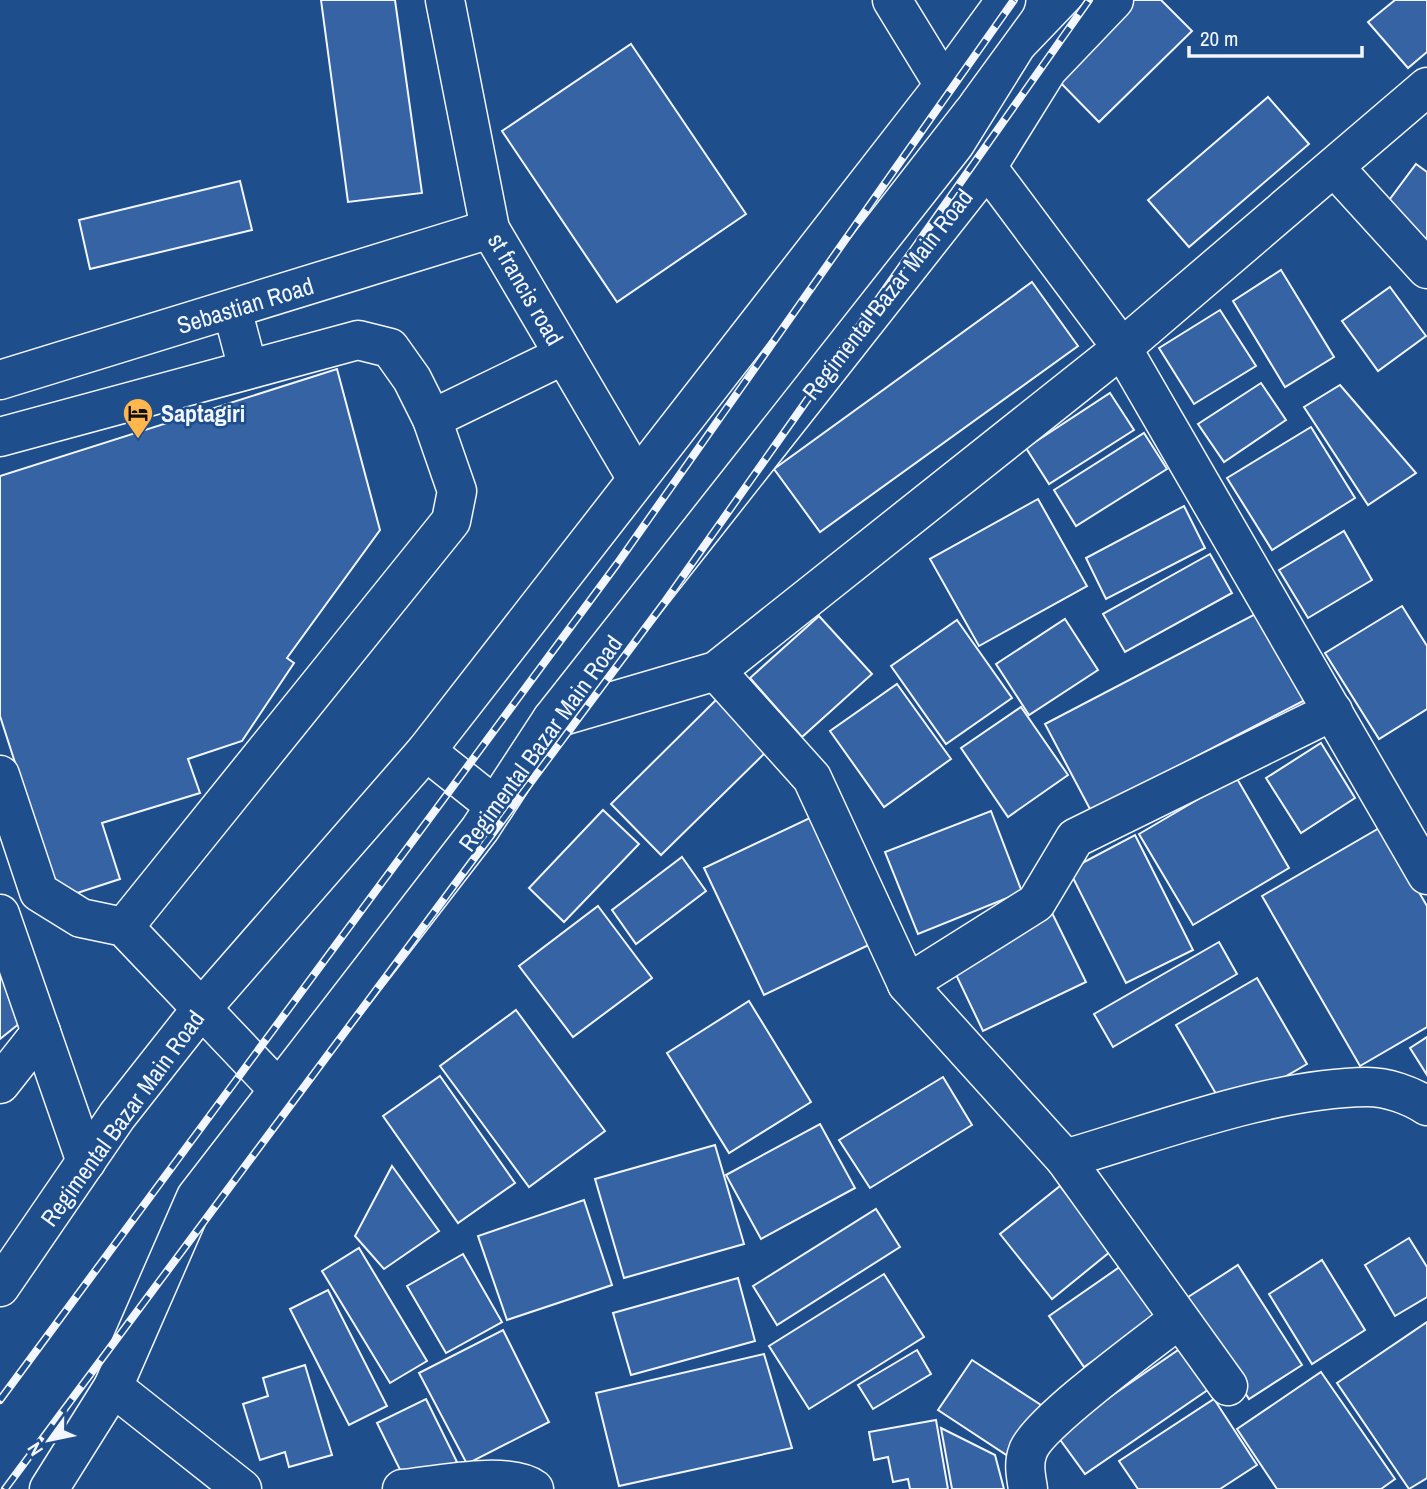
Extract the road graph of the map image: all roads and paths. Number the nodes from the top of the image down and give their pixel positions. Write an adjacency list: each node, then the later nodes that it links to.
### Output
1 (445, 0): 9 (street, st francis road)
2 (892, 0): 5 (street)
3 (1006, 0): 5 (street, Regimental Bazar Main Road)
4 (1114, 0): 7 (street, Regimental Bazar Main Road)
5 (944, 85): 18 (street, Regimental Bazar Main Road)
6 (1427, 87): 8 (street)
7 (987, 167): 12 (street); 21 (street, Regimental Bazar Main Road)
8 (1335, 168): 10 (street); 12 (street)
9 (490, 229): 11 (street, Sebastian Road); 13 (street, st francis road)
10 (1427, 270)
11 (232, 309): 14 (street); 15 (street, Sebastian Road)
12 (1122, 348): 19 (street); 20 (street)
13 (565, 355): 16 (street); 18 (street, st francis road)
14 (248, 369): 16 (street); 17 (street)
15 (0, 380)
16 (432, 419): 27 (street)
17 (0, 437)
18 (637, 479): 22 (street, Regimental Bazar Main Road)
19 (716, 671): 21 (street); 28 (street)
20 (1333, 711): 25 (street); 28 (street)
21 (552, 719): 24 (street, Regimental Bazar Main Road)
22 (426, 751): 24 (street); 29 (street, Regimental Bazar Main Road)
23 (0, 775): 27 (street)
24 (495, 806): 32 (street, Regimental Bazar Main Road)
25 (1427, 875)
26 (0, 914): 30 (street)
27 (124, 927): 29 (street)
28 (906, 984): 34 (street)
29 (202, 1009): 32 (street); 35 (street, Regimental Bazar Main Road)
30 (41, 1032): 31 (street); 35 (street)
31 (0, 1084)
32 (279, 1090): 38 (street, Regimental Bazar Main Road)
33 (1427, 1106): 34 (street)
34 (1065, 1159): 37 (street)
35 (86, 1162): 36 (street, Regimental Bazar Main Road)
36 (0, 1287)
37 (1179, 1319): 39 (street); 44 (street)
38 (113, 1387): 40 (street, Regimental Bazar Main Road); 41 (street)
39 (1228, 1387)
40 (49, 1489)
41 (242, 1489)
42 (402, 1489): 43 (street)
43 (534, 1489)
44 (1028, 1489)

